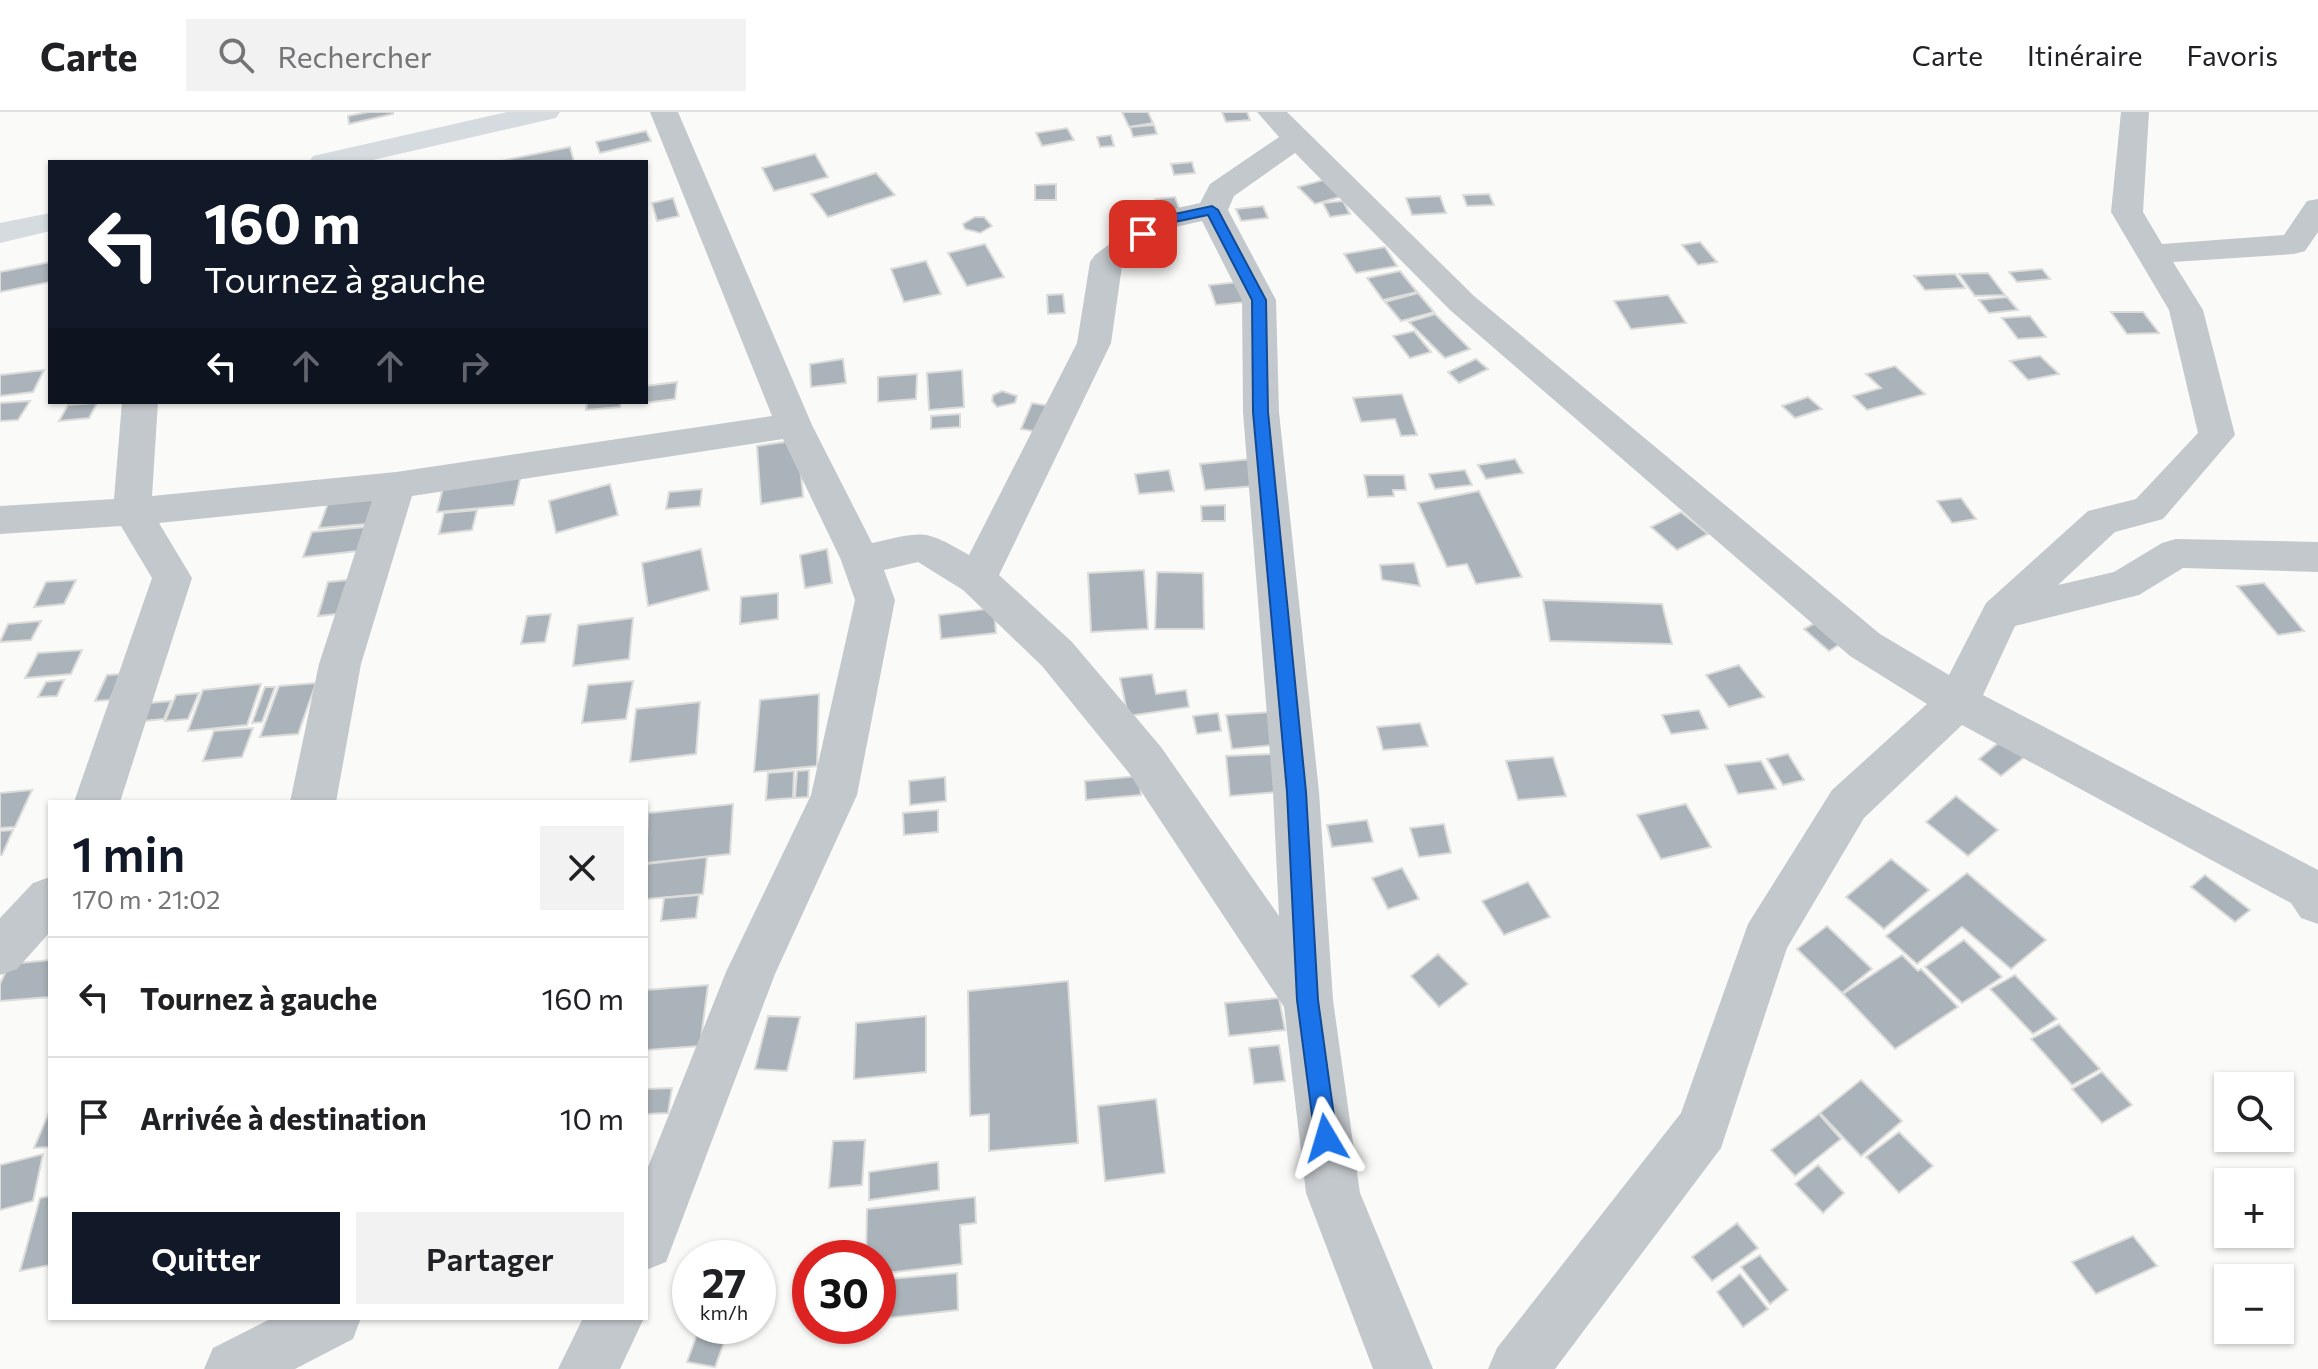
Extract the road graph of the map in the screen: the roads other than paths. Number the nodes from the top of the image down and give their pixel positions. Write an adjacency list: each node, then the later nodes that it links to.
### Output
1 (546, 112): 5 (main road)
2 (664, 112): 12 (street)
3 (2135, 112): 10 (street)
4 (1284, 125): 7 (street); 20 (street)
5 (333, 160)
6 (2318, 208): 10 (street)
7 (1212, 210): 18 (street); 26 (street)
8 (48, 222): 9 (main road)
9 (0, 233)
10 (2152, 254): 19 (street)
11 (140, 404): 14 (street)
12 (794, 425): 13 (street); 17 (street)
13 (396, 485): 14 (street); 22 (street)
14 (132, 512): 15 (street); 21 (street)
15 (0, 520)
16 (2318, 557): 19 (street)
17 (861, 560): 18 (street); 27 (street)
18 (977, 579): 26 (street)
19 (2000, 614): 20 (street)
20 (1958, 702): 24 (street); 33 (street)
21 (98, 800)
22 (313, 800)
23 (48, 900): 25 (street)
24 (2318, 903)
25 (0, 953)
26 (1308, 1000): 32 (street)
27 (648, 1237)
28 (328, 1320): 30 (street)
29 (614, 1320): 31 (street)
30 (234, 1369)
31 (588, 1369)
32 (1403, 1369)
33 (1518, 1369)

